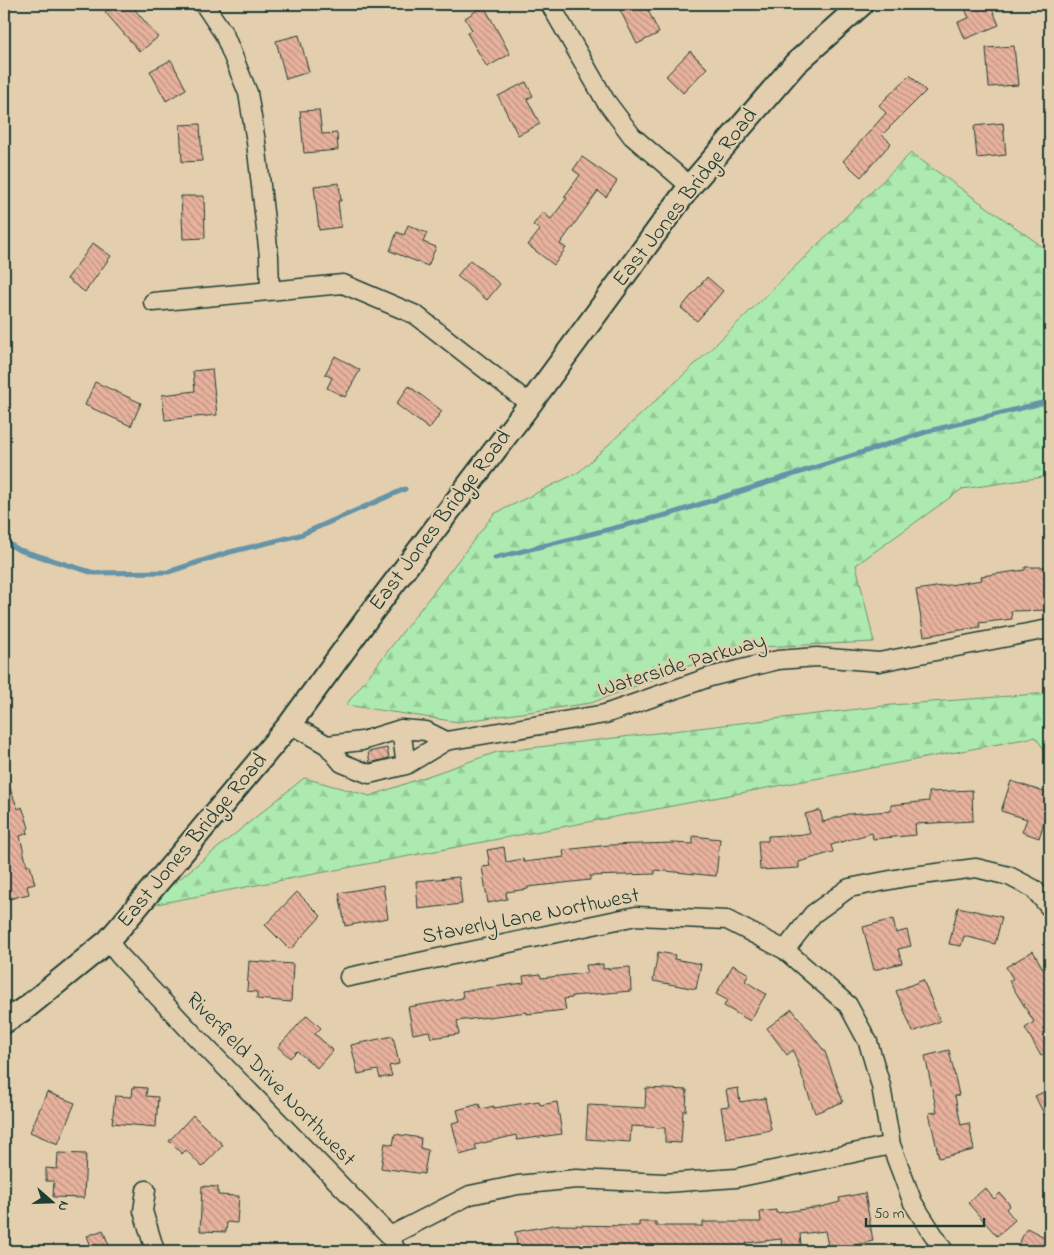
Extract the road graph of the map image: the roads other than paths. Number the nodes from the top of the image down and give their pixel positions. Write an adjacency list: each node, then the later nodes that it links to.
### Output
1 (204, 4): 5 (street)
2 (550, 4): 4 (street)
3 (862, 4): 4 (street, East Jones Bridge Road)
4 (690, 186): 7 (street, East Jones Bridge Road)
5 (270, 290): 6 (street); 7 (street)
6 (153, 302)
7 (530, 404): 9 (street, East Jones Bridge Road)
8 (1050, 630): 11 (street, Waterside Parkway)
9 (290, 724): 12 (street, Waterside Parkway); 15 (street, East Jones Bridge Road)
10 (400, 729): 11 (street); 12 (street); 13 (street)
11 (446, 741): 13 (street, Waterside Parkway)
12 (327, 745): 13 (street, Waterside Parkway)
13 (406, 765)
14 (1050, 908): 16 (street)
15 (108, 941): 18 (street, East Jones Bridge Road); 21 (street, Riverfield Drive Northwest)
16 (785, 950): 17 (street, Staverly Lane Northwest); 19 (street, Staverly Lane Northwest)
17 (349, 977)
18 (4, 1022)
19 (891, 1145): 21 (street); 23 (street, Staverly Lane Northwest)
20 (146, 1190): 22 (street)
21 (393, 1244)
22 (155, 1251)
23 (944, 1251)

